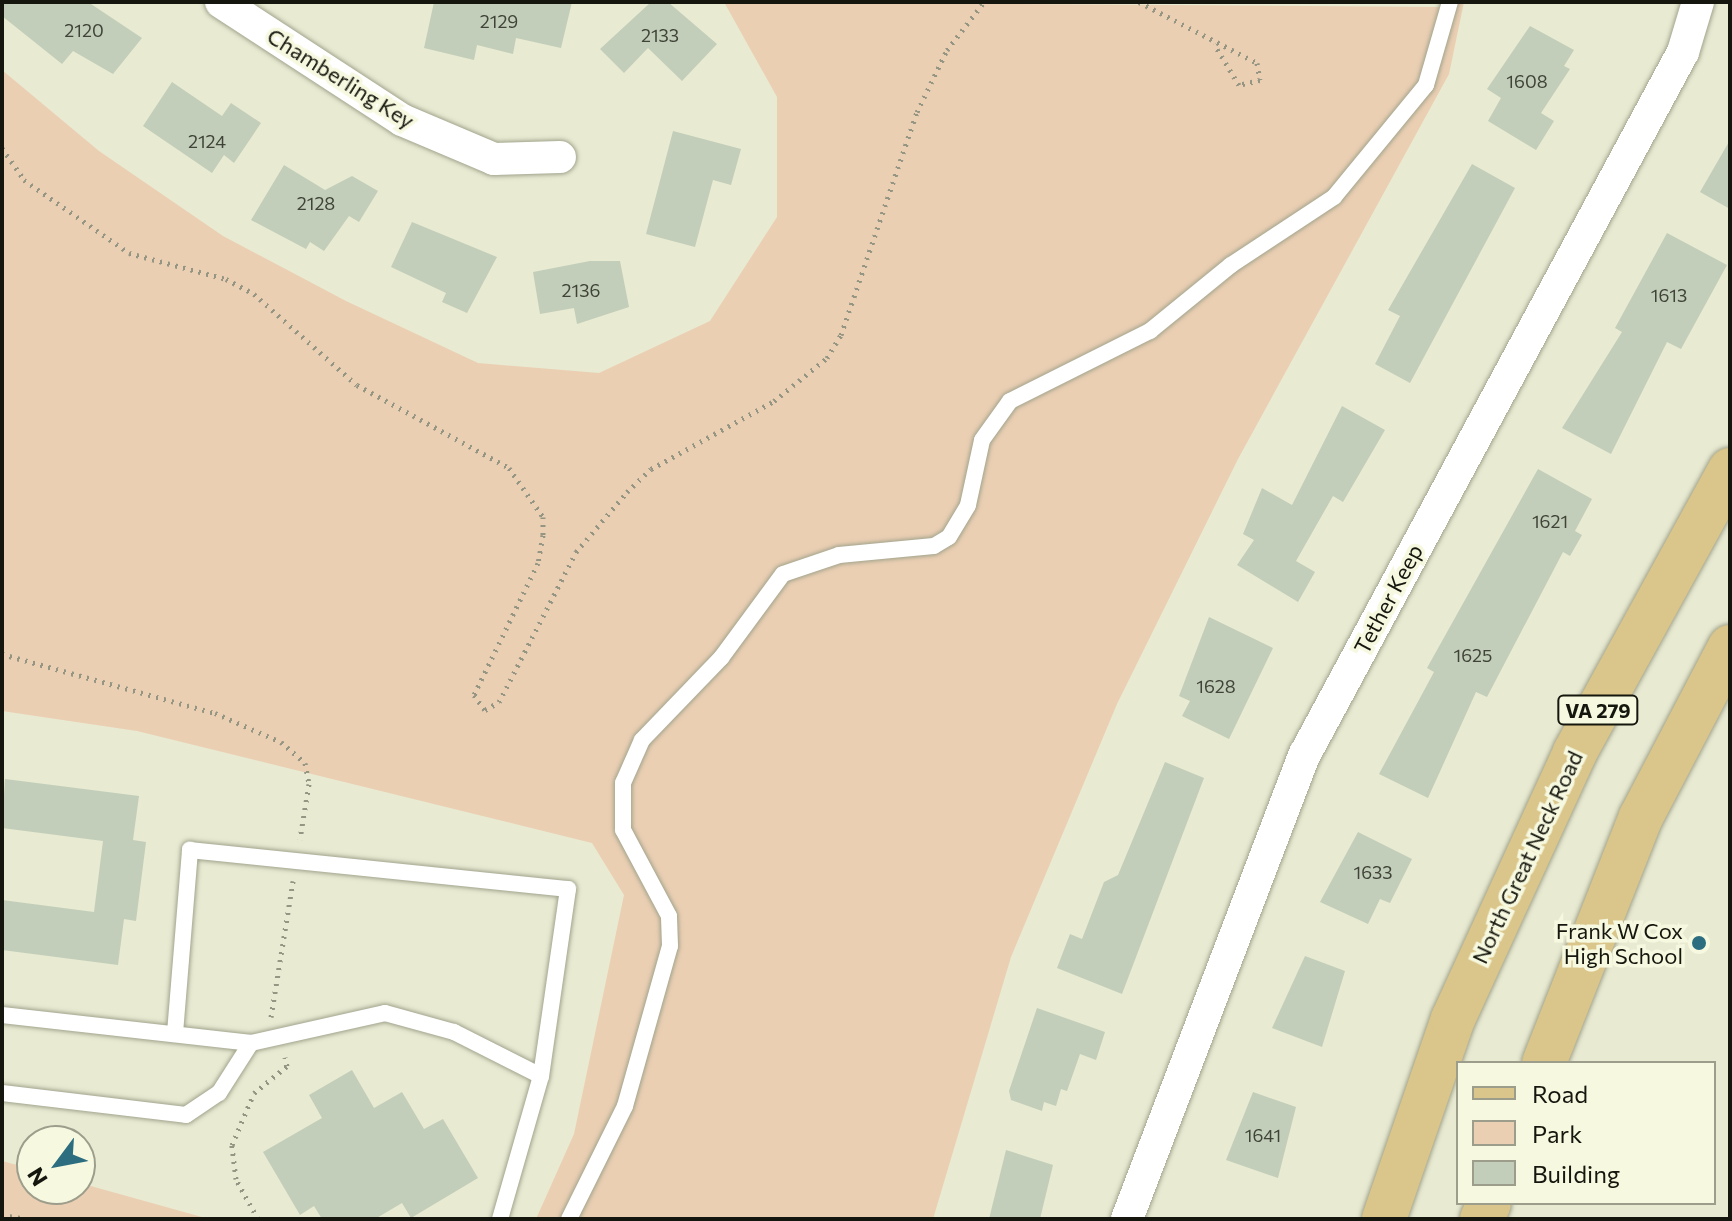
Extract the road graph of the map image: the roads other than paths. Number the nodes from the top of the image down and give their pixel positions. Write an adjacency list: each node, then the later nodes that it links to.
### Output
1 (221, 2): 4 (street, Chamberling Key)
2 (1450, 2): 14 (lane)
3 (1698, 2): 15 (street, Tether Keep)
4 (560, 157)
5 (1730, 470): 16 (main road, North Great Neck Road / VA 279)
6 (1730, 647): 10 (main road)
7 (2, 1015): 8 (lane)
8 (175, 1033): 9 (lane); 11 (lane)
9 (251, 1043): 11 (lane); 12 (lane)
10 (1545, 1061)
11 (541, 1076): 13 (lane)
12 (2, 1093)
13 (500, 1219)
14 (569, 1219)
15 (1127, 1219)
16 (1384, 1219)

